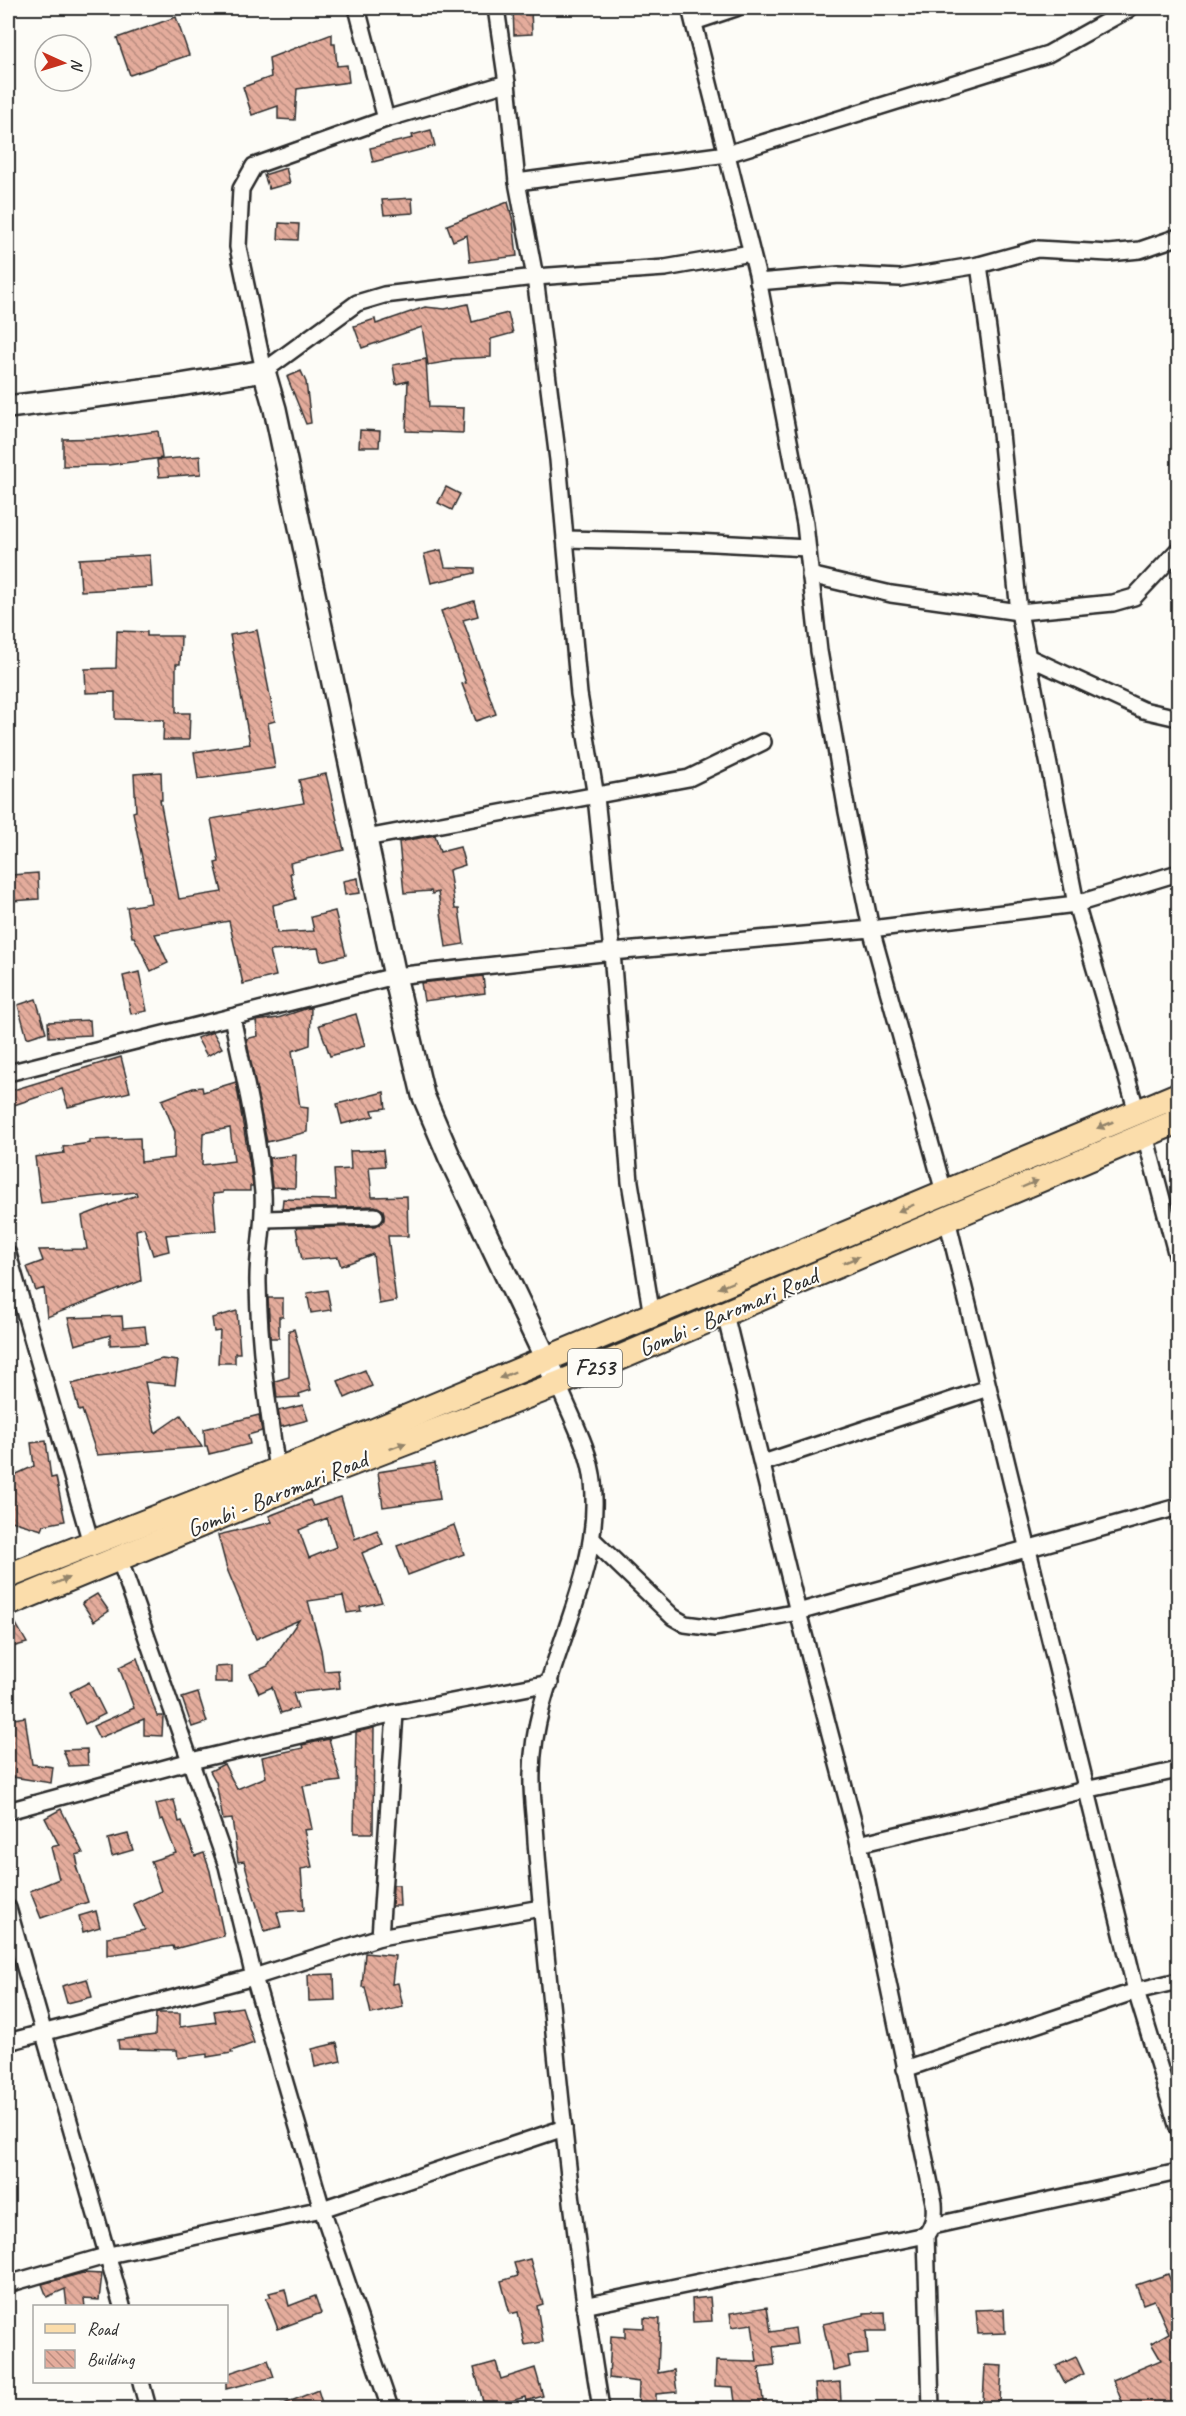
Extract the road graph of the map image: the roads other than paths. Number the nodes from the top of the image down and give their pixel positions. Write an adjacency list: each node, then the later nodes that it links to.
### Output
1 (357, 8): 7 (street)
2 (496, 8): 6 (street)
3 (736, 8): 5 (street)
4 (1129, 9): 8 (street)
5 (692, 15): 8 (street)
6 (507, 83): 7 (street); 9 (street)
7 (386, 120): 15 (street)
8 (727, 154): 9 (street); 11 (street)
9 (517, 182): 13 (street)
10 (1179, 237): 12 (street)
11 (751, 253): 13 (street); 14 (street)
12 (979, 265): 14 (street); 21 (street)
13 (535, 277): 15 (street); 17 (street)
14 (758, 282): 18 (street)
15 (264, 371): 16 (street); 26 (street)
16 (8, 407)
17 (565, 539): 18 (street); 25 (street)
18 (807, 548): 20 (street)
19 (1179, 550): 21 (street)
20 (810, 575): 21 (street); 29 (street)
21 (1019, 612): 22 (street)
22 (1028, 657): 23 (street); 28 (street)
23 (1179, 718)
24 (763, 742): 25 (street)
25 (596, 796): 26 (street); 30 (street)
26 (366, 838): 31 (street)
27 (1179, 873): 28 (street)
28 (1076, 904): 29 (street); 35 (street)
29 (871, 929): 30 (street); 38 (street)
30 (612, 952): 31 (street); 45 (street)
31 (395, 976): 32 (street); 46 (street)
32 (232, 1017): 33 (street); 40 (street)
33 (8, 1073)
34 (1179, 1095): 35 (main road, Gombi - Baromari Road / F253)
35 (1137, 1112): 38 (main road, Gombi - Baromari Road / F253, one-way to 38)
36 (1179, 1121): 37 (main road, Gombi - Baromari Road / F253)
37 (1145, 1135): 41 (main road, Gombi - Baromari Road / F253, one-way to 37); 43 (street)
38 (944, 1192): 45 (main road, Gombi - Baromari Road / F253, one-way to 45)
39 (375, 1216): 40 (street)
40 (265, 1219): 50 (street)
41 (947, 1219): 44 (main road, Gombi - Baromari Road / F253, one-way to 41); 48 (street)
42 (8, 1254): 53 (street)
43 (1179, 1260)
44 (724, 1314): 47 (main road, Gombi - Baromari Road / F253); 49 (street)
45 (652, 1316): 46 (main road, Gombi - Baromari Road / F253)
46 (546, 1359): 47 (street); 50 (main road, Gombi - Baromari Road / F253, one-way to 50)
47 (558, 1384): 52 (street); 55 (main road, Gombi - Baromari Road / F253, one-way to 47)
48 (988, 1388): 49 (street); 54 (street)
49 (763, 1463): 58 (street)
50 (277, 1470): 53 (main road, Gombi - Baromari Road / F253)
51 (1179, 1507): 54 (street)
52 (592, 1539): 58 (street); 59 (street)
53 (91, 1543): 56 (main road, Gombi - Baromari Road / F253)
54 (1027, 1550): 58 (street); 63 (street)
55 (119, 1558): 57 (main road, Gombi - Baromari Road / F253, one-way to 55); 61 (street)
56 (8, 1576)
57 (8, 1604)
58 (798, 1612): 65 (street)
59 (549, 1683): 60 (street); 67 (street)
60 (395, 1713): 61 (street); 68 (street)
61 (191, 1761): 64 (street); 69 (street)
62 (1179, 1770): 63 (street)
63 (1085, 1790): 65 (street); 71 (street)
64 (8, 1811)
65 (859, 1844): 74 (street)
66 (8, 1908): 72 (street)
67 (541, 1908): 68 (street); 75 (street)
68 (380, 1938): 69 (street)
69 (254, 1977): 72 (street); 78 (street)
70 (1179, 1981): 71 (street)
71 (1136, 1991): 74 (street); 76 (street)
72 (45, 2032): 73 (street); 80 (street)
73 (8, 2042)
74 (905, 2069): 79 (street)
75 (564, 2128): 78 (street); 83 (street)
76 (1179, 2128)
77 (1179, 2172): 79 (street)
78 (322, 2210): 80 (street); 86 (street)
79 (929, 2231): 83 (street); 88 (street)
80 (109, 2255): 81 (street); 82 (street)
81 (8, 2284)
82 (122, 2305)
83 (584, 2306): 87 (street)
84 (141, 2383): 85 (street)
85 (148, 2409)
86 (390, 2409)
87 (601, 2409)
88 (931, 2409)

